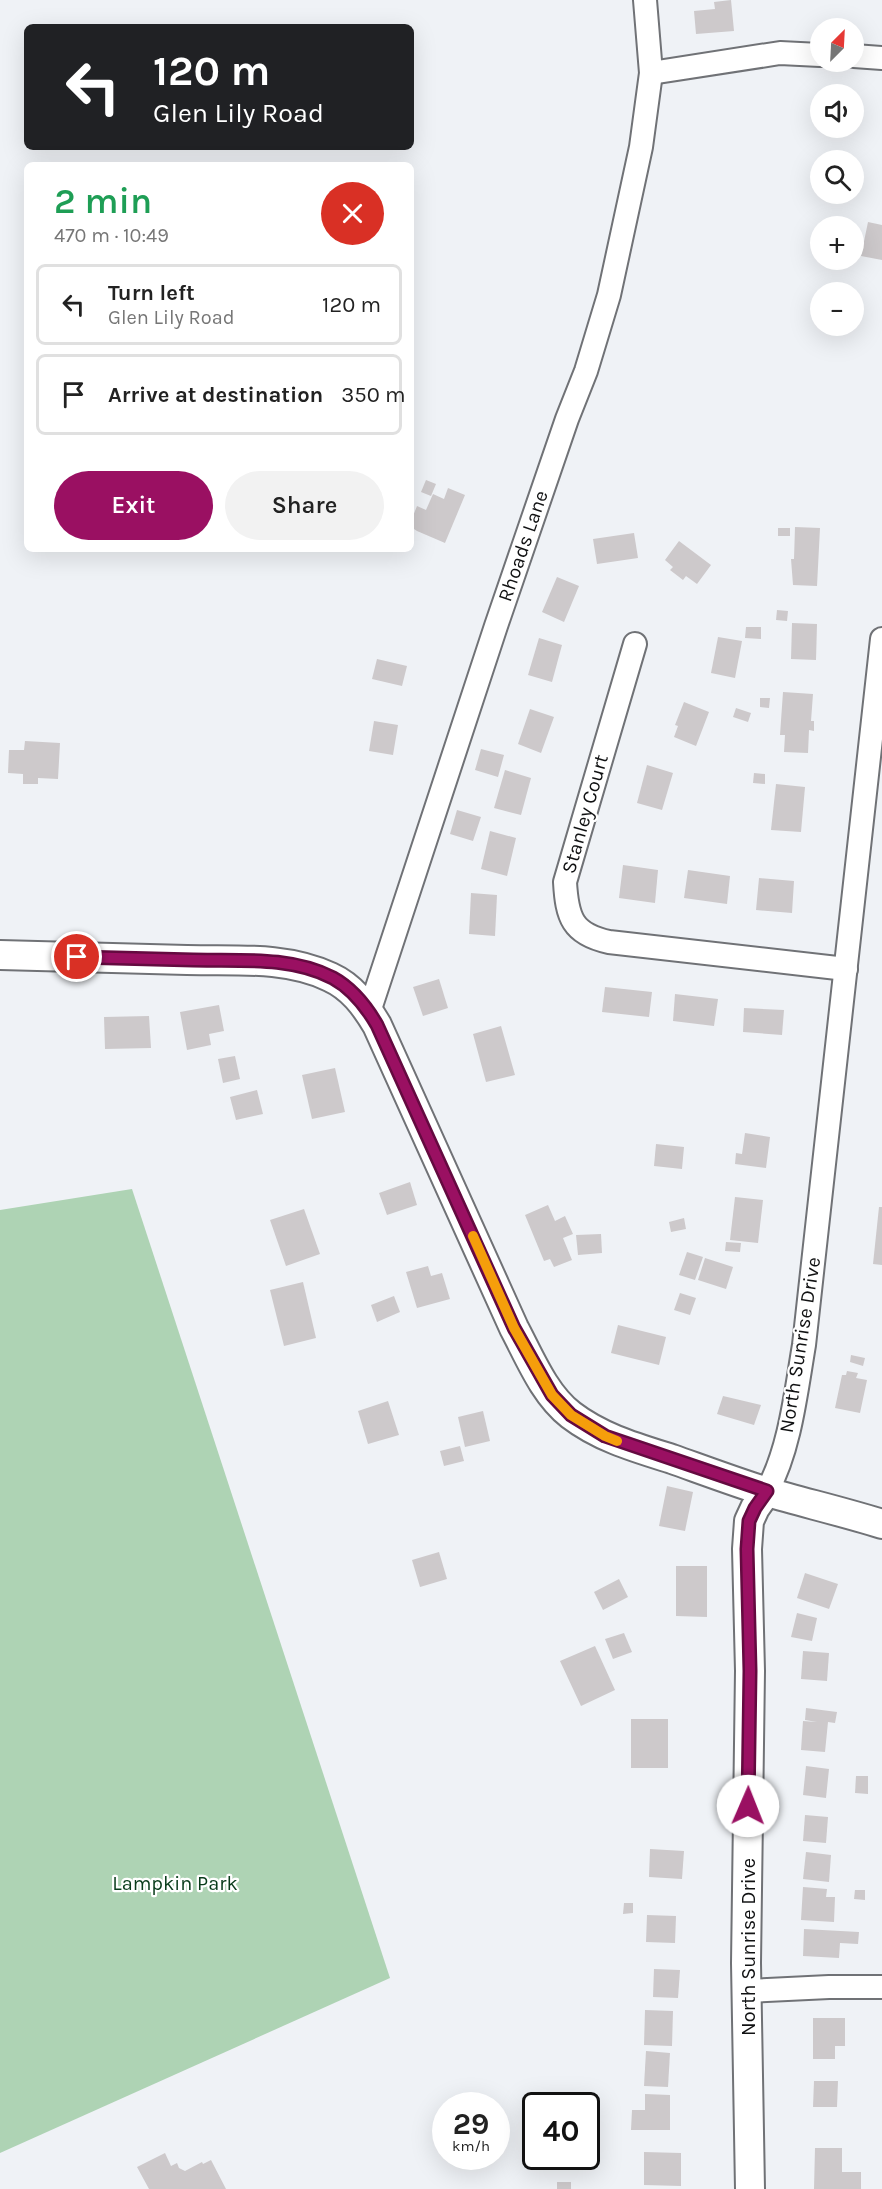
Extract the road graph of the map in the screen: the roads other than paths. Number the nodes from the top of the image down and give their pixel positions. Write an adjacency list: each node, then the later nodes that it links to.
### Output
1 (645, 0): 5 (street, Rhoads Lane)
2 (810, 54): 5 (street)
3 (864, 56): 4 (street)
4 (882, 57)
5 (651, 73): 10 (street, Rhoads Lane)
6 (882, 639): 9 (street, North Sunrise Drive)
7 (635, 644): 9 (street, Stanley Court)
8 (0, 955): 10 (street)
9 (846, 969): 11 (street, North Sunrise Drive)
10 (369, 1012): 11 (street)
11 (767, 1491): 12 (street); 14 (street, North Sunrise Drive)
12 (882, 1524)
13 (882, 1987): 14 (street)
14 (747, 1991): 15 (street, North Sunrise Drive)
15 (750, 2189)

